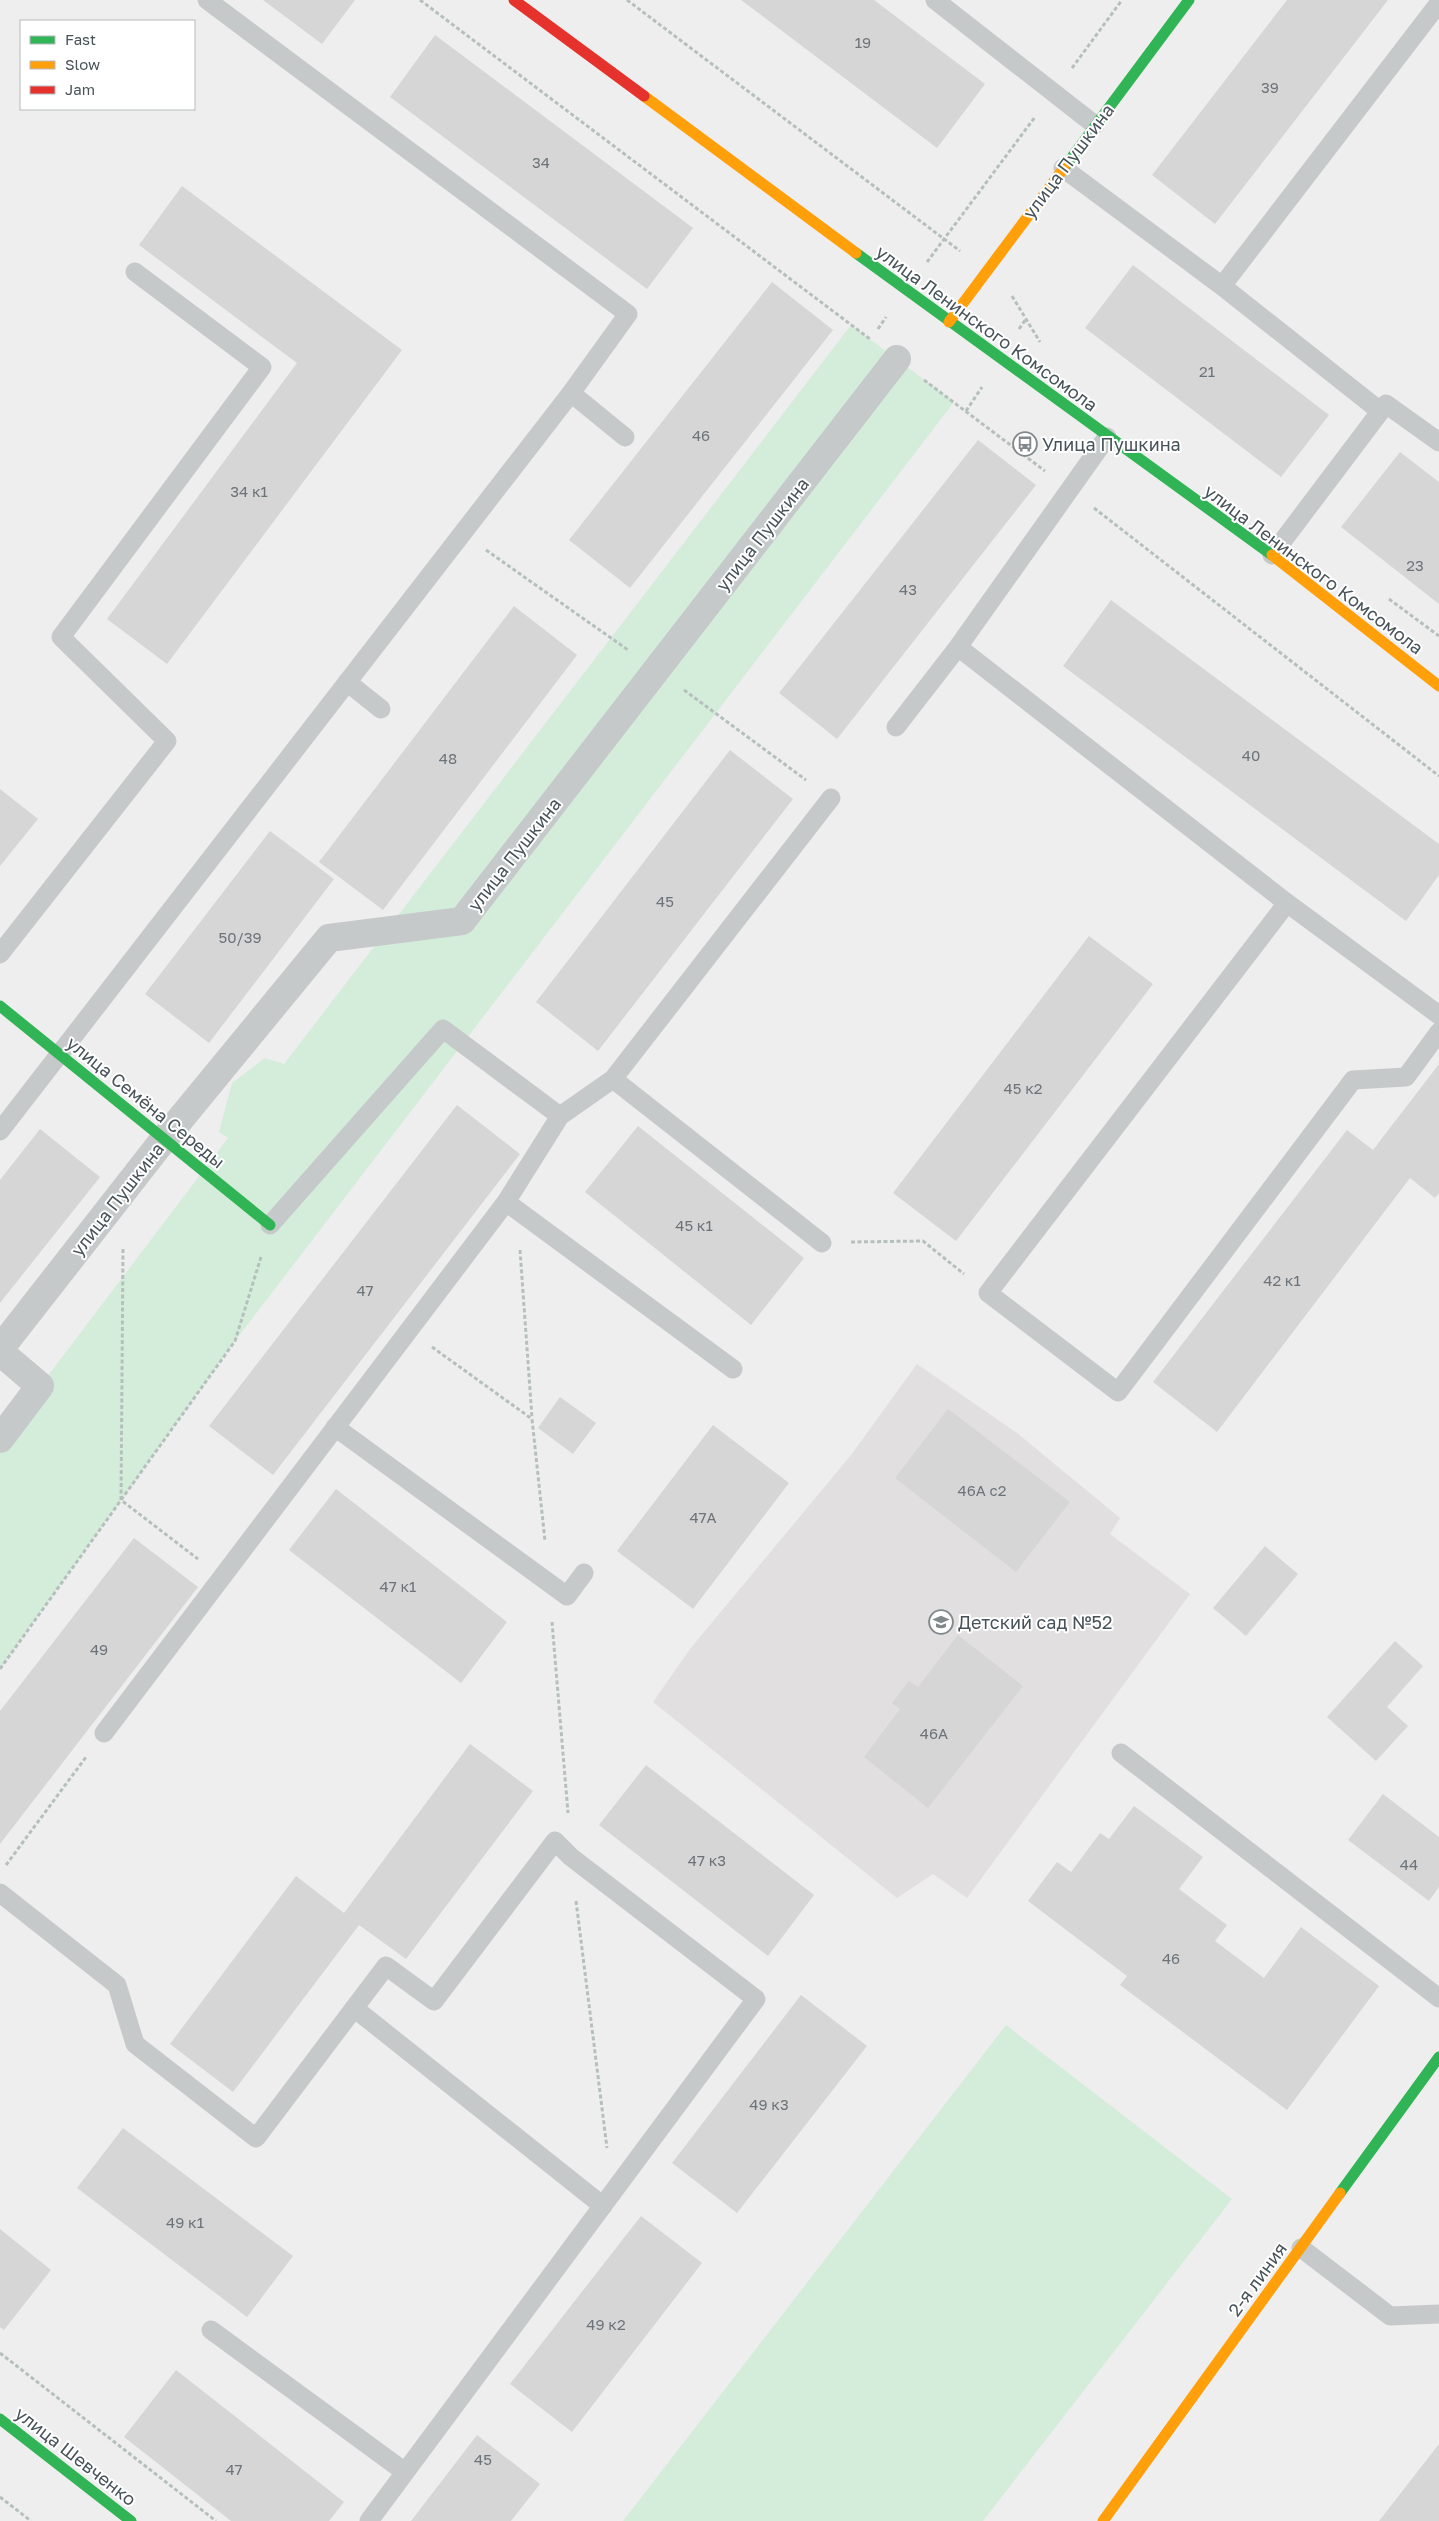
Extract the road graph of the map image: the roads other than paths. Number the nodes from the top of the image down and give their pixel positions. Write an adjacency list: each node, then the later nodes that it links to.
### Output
1 (206, 0): 12 (lane)
2 (514, 0): 10 (street, улица Ленинского Комсомола)
3 (935, 0): 6 (lane)
4 (1189, 0): 6 (street, улица Пушкина)
5 (1439, 3): 9 (lane)
6 (1095, 125): 7 (street, улица Пушкина)
7 (1063, 168): 9 (lane); 10 (street, улица Пушкина)
8 (135, 272): 25 (lane)
9 (1222, 286): 13 (lane)
10 (949, 322): 15 (street, улица Ленинского Комсомола)
11 (897, 359): 33 (street, улица Пушкина)
12 (571, 393): 14 (lane); 19 (lane)
13 (1380, 411): 16 (lane); 17 (lane)
14 (625, 437)
15 (1107, 437): 17 (street, улица Ленинского Комсомола); 18 (lane)
16 (1439, 442)
17 (1272, 555): 20 (street, улица Ленинского Комсомола)
18 (958, 647): 22 (lane); 24 (lane)
19 (347, 682): 21 (lane); 29 (lane)
20 (1439, 686)
21 (381, 710)
22 (896, 727)
23 (831, 798): 30 (lane)
24 (1287, 903): 27 (lane); 28 (lane)
25 (0, 954)
26 (0, 1006): 29 (street, улица Семёна Середы)
27 (1439, 1015)
28 (1439, 1032)
29 (58, 1053): 32 (lane); 33 (street, улица Семёна Середы)
30 (614, 1079): 31 (lane); 36 (lane)
31 (560, 1116): 34 (lane); 35 (lane)
32 (0, 1130)
33 (164, 1139): 35 (street, улица Семёна Середы); 37 (street, улица Пушкина)
34 (512, 1206): 38 (lane); 39 (lane)
35 (270, 1225)
36 (822, 1243)
37 (0, 1351): 40 (street, улица Пушкина)
38 (733, 1369)
39 (335, 1427): 41 (lane); 42 (lane)
40 (0, 1439)
41 (584, 1573)
42 (104, 1733)
43 (1121, 1753): 45 (lane)
44 (0, 1893): 46 (lane)
45 (1439, 1998)
46 (354, 2008): 48 (lane); 48 (lane)
47 (1439, 2058): 49 (street, 2-я линия)
48 (608, 2200): 53 (lane)
49 (1301, 2248): 50 (lane); 56 (street, 2-я линия)
50 (1439, 2314)
51 (211, 2330): 53 (lane)
52 (0, 2419): 54 (street, улица Шевченко)
53 (405, 2472): 55 (lane)
54 (131, 2521)
55 (369, 2521)
56 (1103, 2521)

